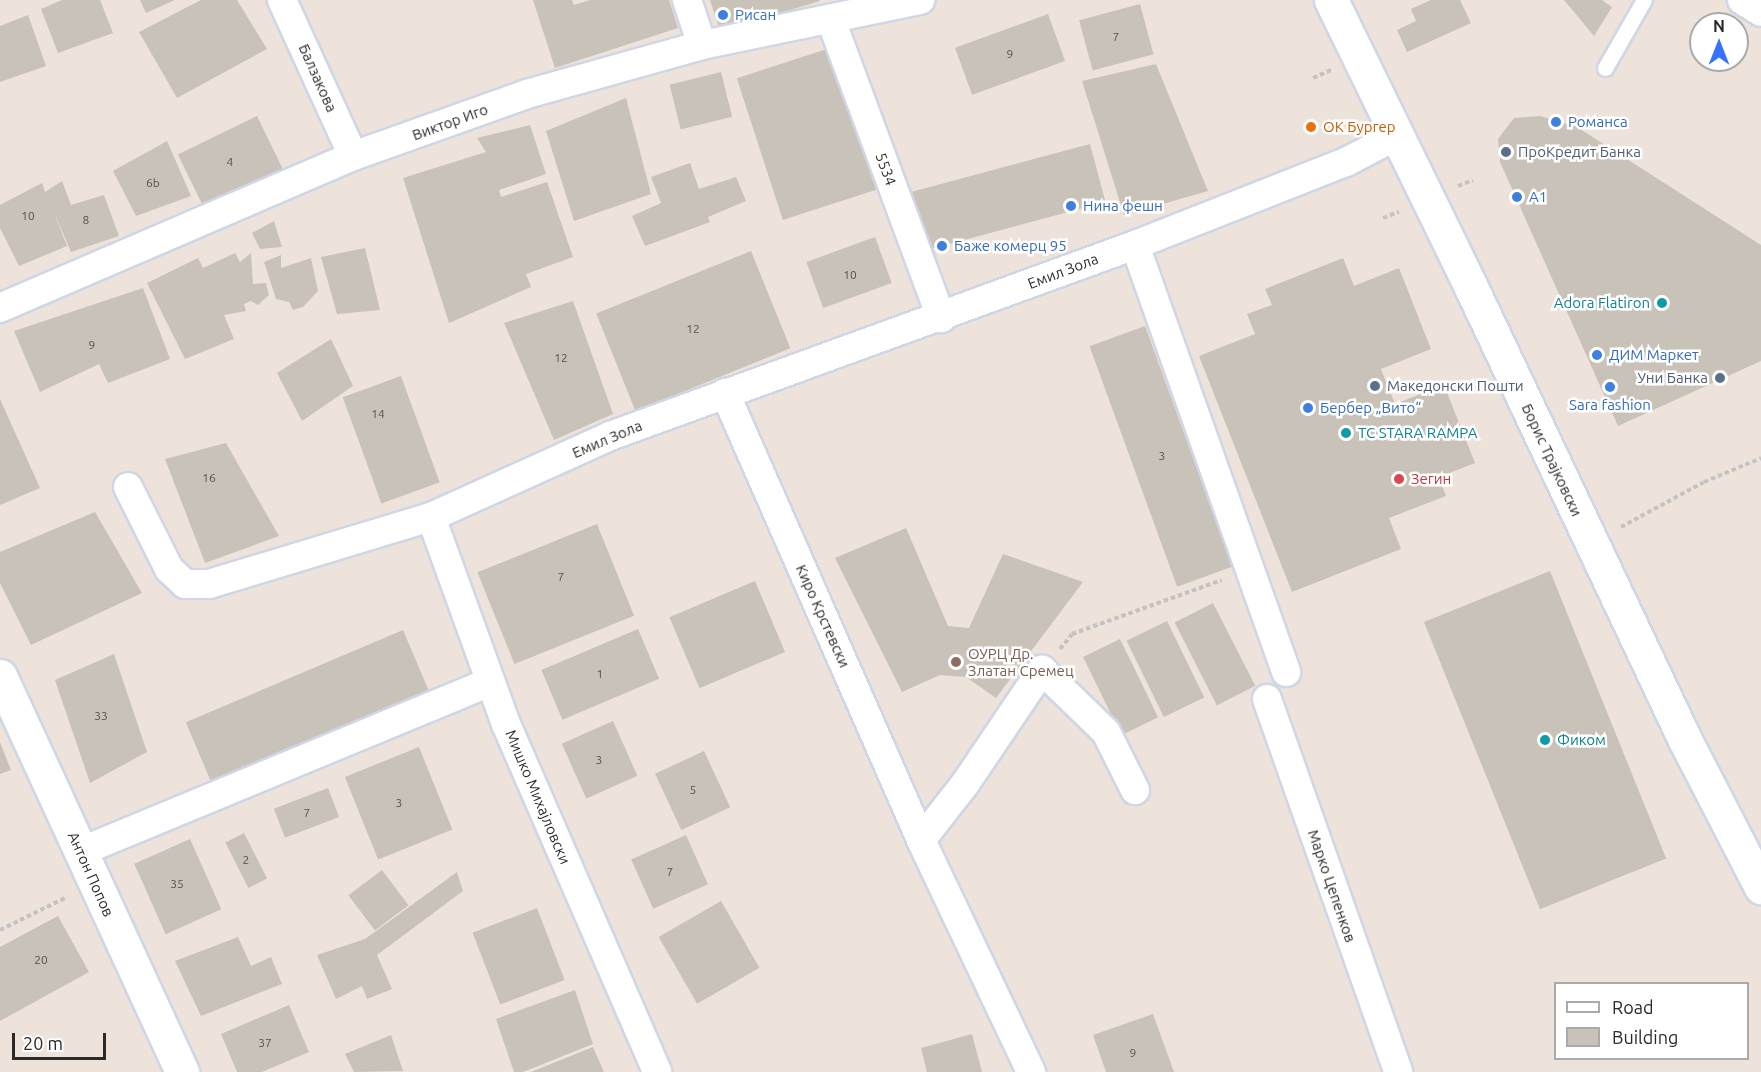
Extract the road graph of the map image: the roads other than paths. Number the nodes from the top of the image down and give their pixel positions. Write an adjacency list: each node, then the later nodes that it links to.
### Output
1 (282, 0): 12 (street, Балзакова)
2 (687, 0): 9 (street)
3 (920, 0): 8 (street, Виктор Иго)
4 (1331, 0): 11 (street, Борис Трајковски)
5 (1644, 0): 10 (lane)
6 (1742, 0): 7 (street)
7 (1761, 12)
8 (831, 20): 9 (street, Виктор Иго); 15 (street, 5534)
9 (702, 45): 12 (street, Виктор Иго)
10 (1605, 68)
11 (1396, 136): 13 (street, Емил Зола); 26 (street, Борис Трајковски)
12 (353, 156): 14 (street, Виктор Иго)
13 (1135, 245): 15 (street, Емил Зола); 19 (street)
14 (0, 308)
15 (941, 318): 16 (street, Емил Зола)
16 (725, 393): 18 (street, Емил Зола); 24 (street, Киро Крстевски)
17 (128, 487): 18 (street, Емил Зола)
18 (431, 517): 21 (street, Мишко Михајловски)
19 (1286, 672)
20 (0, 676): 25 (street, Антон Попов)
21 (490, 682): 25 (street); 28 (street, Мишко Михајловски)
22 (1267, 699): 30 (street, Марко Цепенков)
23 (1136, 790): 24 (street)
24 (921, 840): 29 (street, Киро Крстевски)
25 (82, 851): 27 (street, Антон Попов)
26 (1761, 887)
27 (182, 1072)
28 (657, 1072)
29 (1031, 1072)
30 (1398, 1072)

